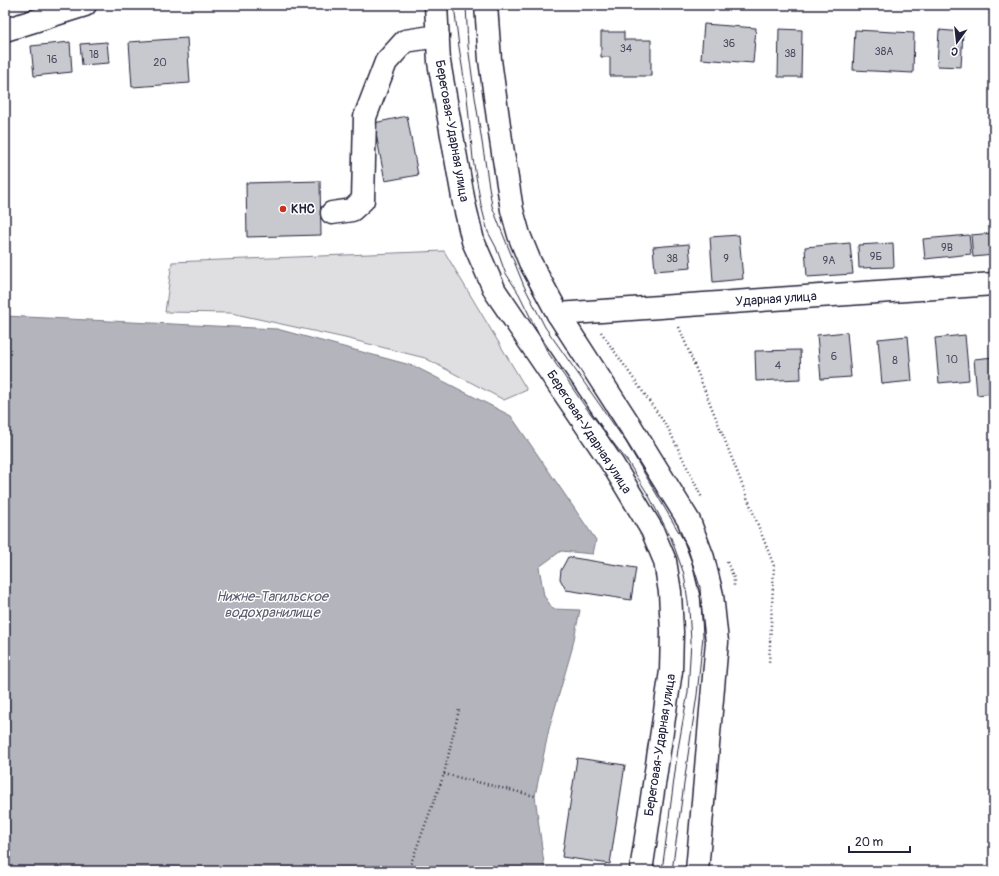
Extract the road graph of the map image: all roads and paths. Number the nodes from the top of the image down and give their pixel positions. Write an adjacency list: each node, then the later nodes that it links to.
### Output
1 (85, 5): 4 (main road)
2 (436, 5): 5 (main road, Береговая-Ударная улица)
3 (486, 5): 9 (main road)
4 (5, 30)
5 (438, 36): 6 (main road); 15 (main road, Береговая-Ударная улица)
6 (332, 213)
7 (994, 284): 8 (main road, Ударная улица)
8 (670, 306): 9 (main road, Ударная улица); 10 (path)
9 (558, 314): 16 (main road)
10 (769, 664)
11 (459, 710): 12 (path)
12 (444, 774): 13 (path); 14 (path)
13 (535, 796)
14 (408, 871)
15 (641, 871)
16 (697, 871)

